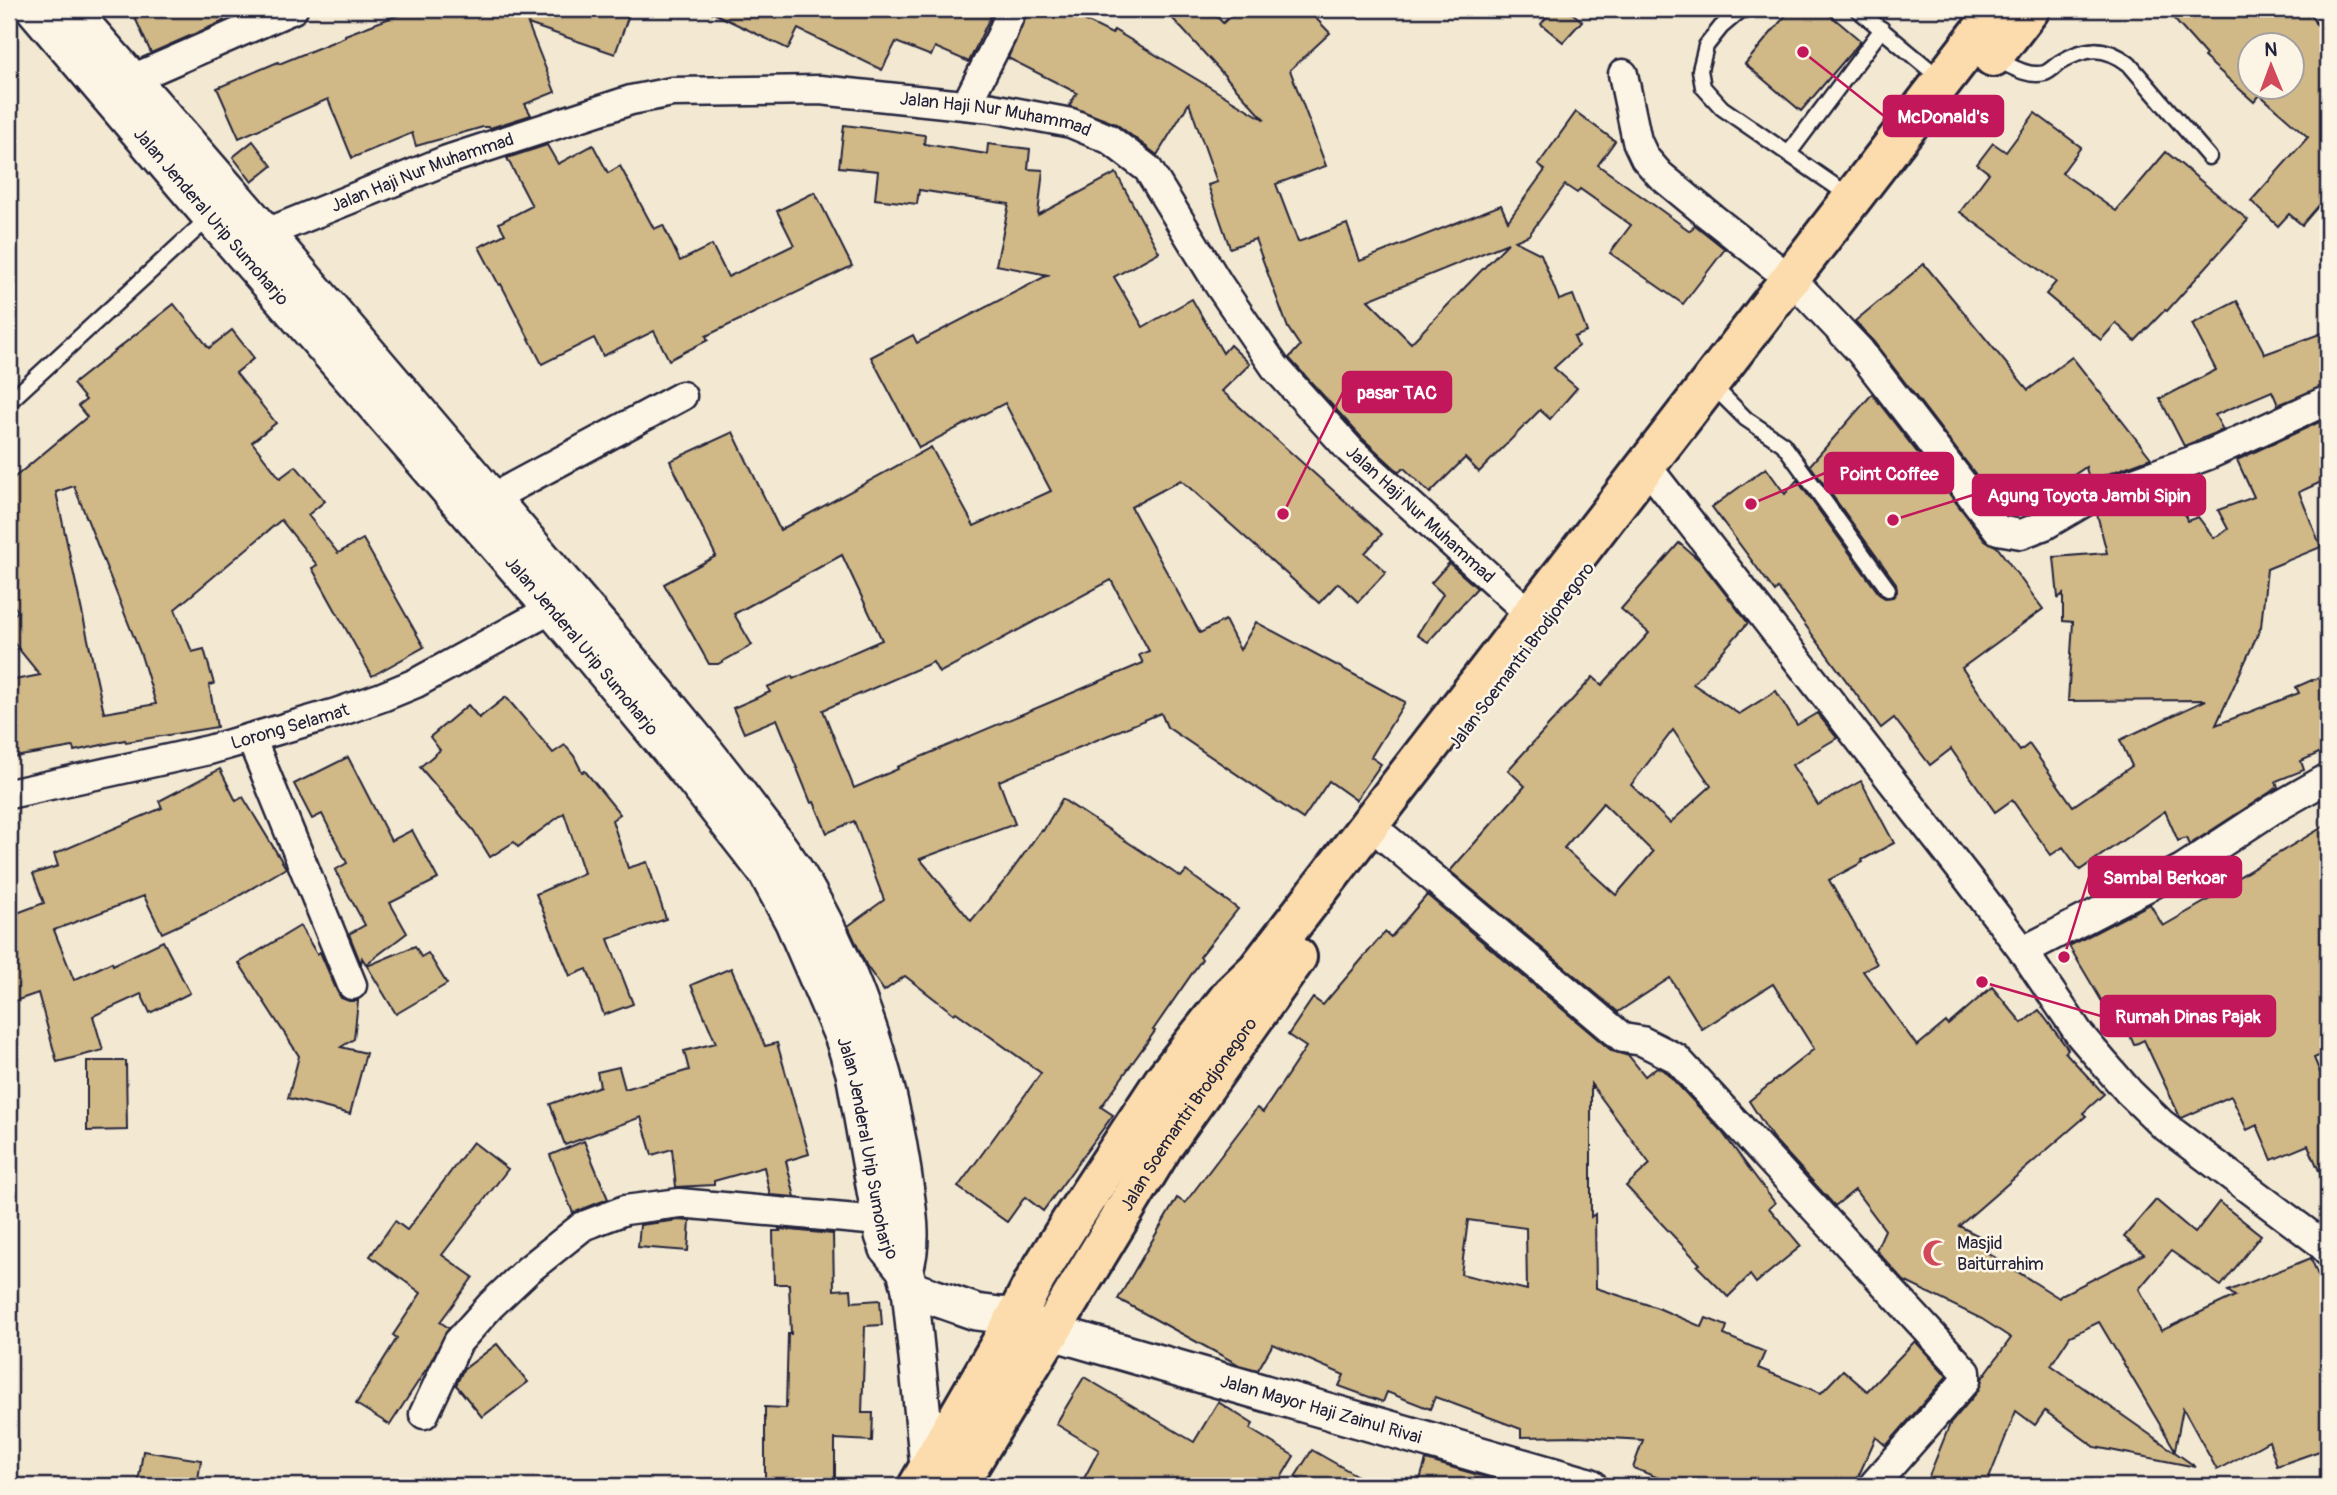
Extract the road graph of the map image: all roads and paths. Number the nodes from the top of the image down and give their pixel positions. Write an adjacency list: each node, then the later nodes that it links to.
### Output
1 (34, 9): 15 (street, Jalan Jenderal Urip Sumoharjo)
2 (70, 9): 15 (street, Jalan Jenderal Urip Sumoharjo)
3 (293, 9): 15 (street)
4 (1012, 9): 16 (street)
5 (1742, 9): 17 (lane)
6 (1857, 9): 11 (lane)
7 (2030, 9): 12 (main road, Jalan Soemantri Brodjonegoro)
8 (2325, 9): 10 (street)
9 (1989, 12): 14 (main road, Jalan Soemantri Brodjonegoro)
10 (2328, 13)
11 (1882, 29): 14 (lane); 17 (lane)
12 (1992, 57): 18 (lane); 22 (main road, Jalan Soemantri Brodjonegoro)
13 (1623, 74): 22 (street)
14 (1943, 80): 19 (main road, Jalan Soemantri Brodjonegoro)
15 (119, 86): 20 (street, Jalan Jenderal Urip Sumoharjo)
16 (966, 106): 21 (street, Jalan Haji Nur Muhammad); 31 (street, Jalan Haji Nur Muhammad)
17 (1789, 153): 19 (lane)
18 (2209, 157)
19 (1853, 197): 22 (main road, Jalan Soemantri Brodjonegoro)
20 (223, 208): 21 (street, Jalan Jenderal Urip Sumoharjo); 26 (lane)
21 (251, 241): 28 (street, Jalan Jenderal Urip Sumoharjo); 30 (street, Jalan Jenderal Urip Sumoharjo)
22 (1797, 286): 23 (main road, Jalan Soemantri Brodjonegoro); 25 (street); 31 (main road, Jalan Soemantri Brodjonegoro)
23 (1722, 395): 27 (main road, Jalan Soemantri Brodjonegoro); 29 (lane)
24 (682, 396): 28 (street)
25 (2328, 400)
26 (9, 402)
27 (1655, 477): 31 (main road, Jalan Soemantri Brodjonegoro); 36 (street)
28 (492, 498): 30 (street, Jalan Jenderal Urip Sumoharjo)
29 (1888, 589)
30 (564, 603): 32 (street, Lorong Selamat); 38 (street, Jalan Jenderal Urip Sumoharjo); 40 (street, Jalan Jenderal Urip Sumoharjo)
31 (1526, 630): 35 (main road, Jalan Soemantri Brodjonegoro); 41 (main road, Jalan Soemantri Brodjonegoro)
32 (251, 738): 34 (street, Lorong Selamat); 37 (street)
33 (2328, 778): 36 (street)
34 (9, 794)
35 (1387, 839): 42 (main road, Jalan Soemantri Brodjonegoro); 45 (street)
36 (2023, 951): 39 (street)
37 (352, 985)
38 (879, 1221): 40 (street, Jalan Jenderal Urip Sumoharjo); 43 (street)
39 (2328, 1251)
40 (908, 1279): 41 (street, Jalan Mayor Haji Zainul Rivai); 44 (street)
41 (1016, 1317): 42 (street, Jalan Mayor Haji Zainul Rivai); 44 (main road, Jalan Soemantri Brodjonegoro)
42 (1052, 1332): 44 (main road, Jalan Soemantri Brodjonegoro); 46 (street, Jalan Mayor Haji Zainul Rivai)
43 (424, 1414)
44 (935, 1481)
45 (1875, 1483)
46 (1589, 1486)

